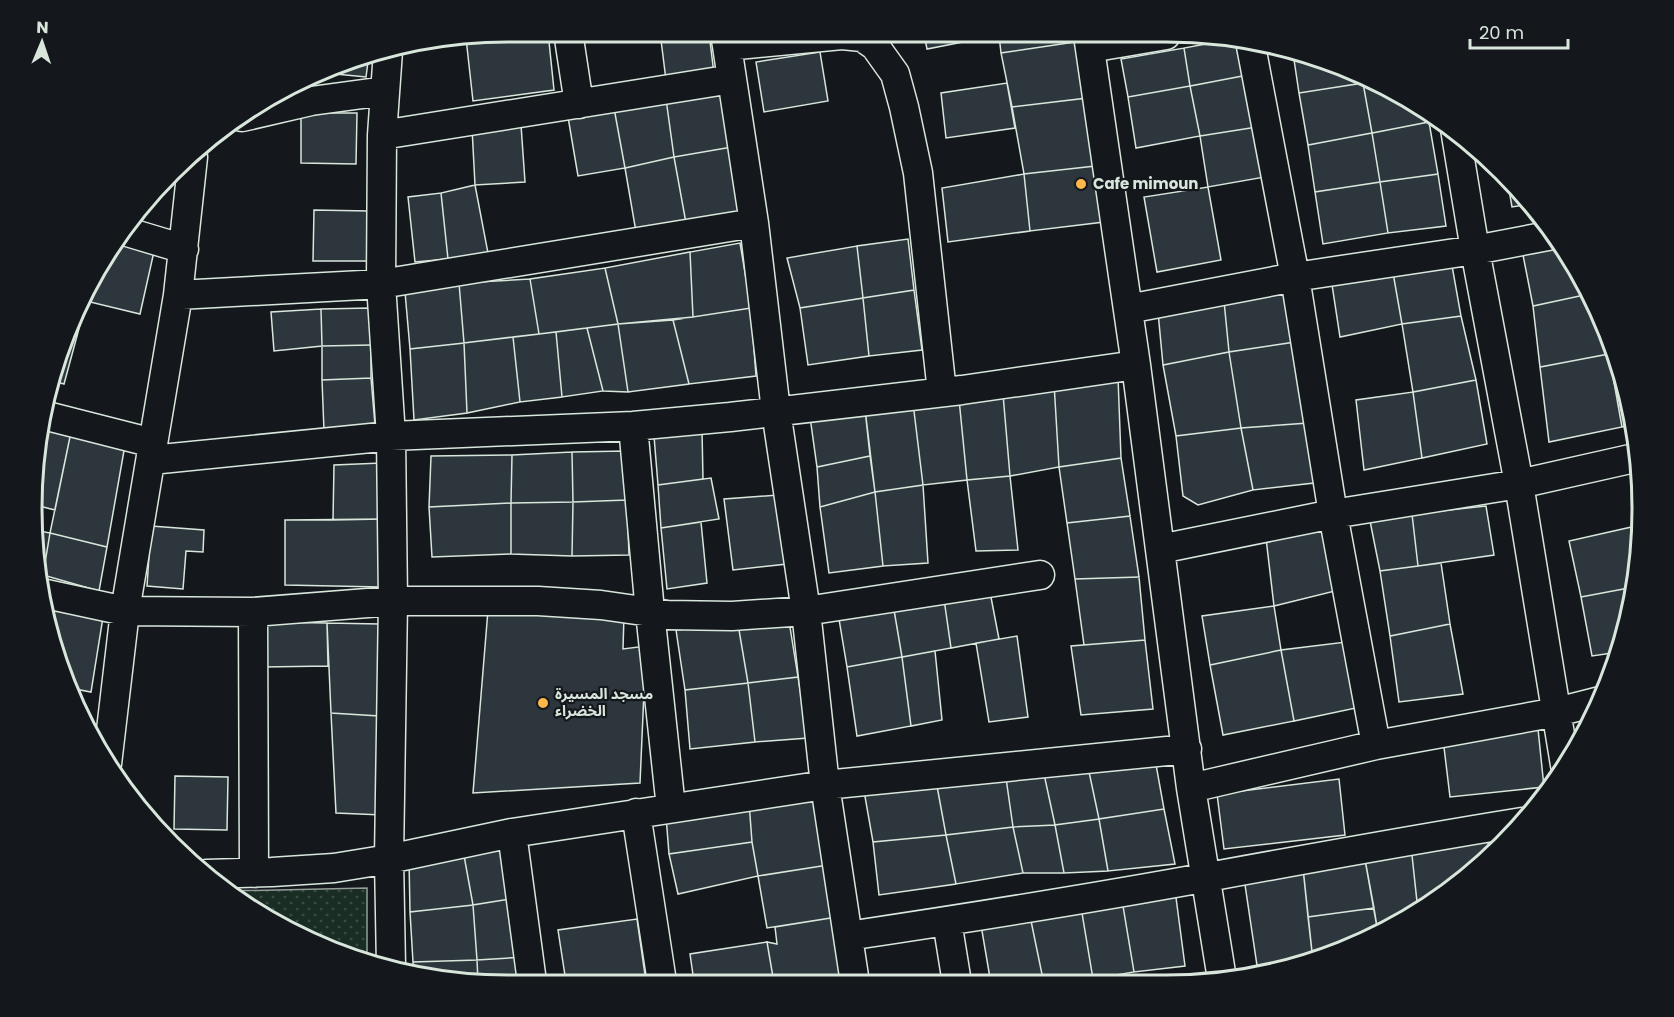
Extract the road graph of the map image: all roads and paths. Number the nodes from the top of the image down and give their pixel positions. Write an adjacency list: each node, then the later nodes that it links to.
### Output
1 (570, 42): 9 (street)
2 (726, 42): 7 (street)
3 (869, 42): 24 (street)
4 (1089, 42): 22 (street)
5 (1252, 50): 19 (street)
6 (388, 58): 8 (street)
7 (732, 79): 9 (street); 14 (street)
8 (386, 91): 10 (street); 11 (street)
9 (579, 104): 11 (street)
10 (262, 112)
11 (382, 135): 20 (street)
12 (1458, 145): 18 (street)
13 (192, 167): 17 (street)
14 (754, 223): 20 (street); 25 (street)
15 (132, 233): 17 (street)
16 (1544, 237): 18 (street)
17 (184, 249): 21 (street)
18 (1474, 250): 19 (street); 31 (street)
19 (1294, 276): 22 (street); 32 (street)
20 (381, 284): 21 (street); 28 (street)
21 (178, 295): 29 (street)
22 (1128, 309): 23 (street)
23 (1136, 365): 24 (street); 33 (street)
24 (942, 392): 25 (street)
25 (776, 411): 27 (street); 37 (street)
26 (51, 417): 29 (street)
27 (633, 426): 28 (street); 40 (street)
28 (391, 436): 29 (street); 36 (street)
29 (152, 452): 38 (street)
30 (1629, 459): 31 (street)
31 (1519, 484): 32 (street); 42 (street)
32 (1333, 514): 33 (street); 43 (street)
33 (1160, 549): 45 (street)
34 (1040, 574): 37 (street)
35 (50, 595): 38 (street)
36 (393, 601): 39 (street); 40 (street); 53 (street)
37 (806, 611): 40 (street); 47 (street)
38 (125, 612): 39 (street); 44 (street)
39 (253, 612): 54 (street)
40 (650, 612): 49 (street)
41 (1589, 704): 42 (street)
42 (1557, 712): 43 (street); 46 (street)
43 (1376, 745): 48 (street)
44 (109, 749)
45 (1187, 749): 47 (street); 48 (street)
46 (1563, 753)
47 (825, 784): 49 (street); 58 (street)
48 (1191, 788): 56 (street)
49 (671, 808): 50 (street)
50 (636, 813): 52 (street); 62 (street)
51 (1508, 824): 56 (street)
52 (512, 833): 53 (street); 61 (street)
53 (389, 859): 54 (street); 59 (street)
54 (254, 873): 55 (street)
55 (219, 874)
56 (1206, 878): 57 (street); 60 (street)
57 (947, 921): 58 (street); 64 (street)
58 (848, 936): 63 (street)
59 (391, 960)
60 (1221, 972)
61 (531, 975)
62 (661, 975)
63 (854, 975)
64 (956, 975)

